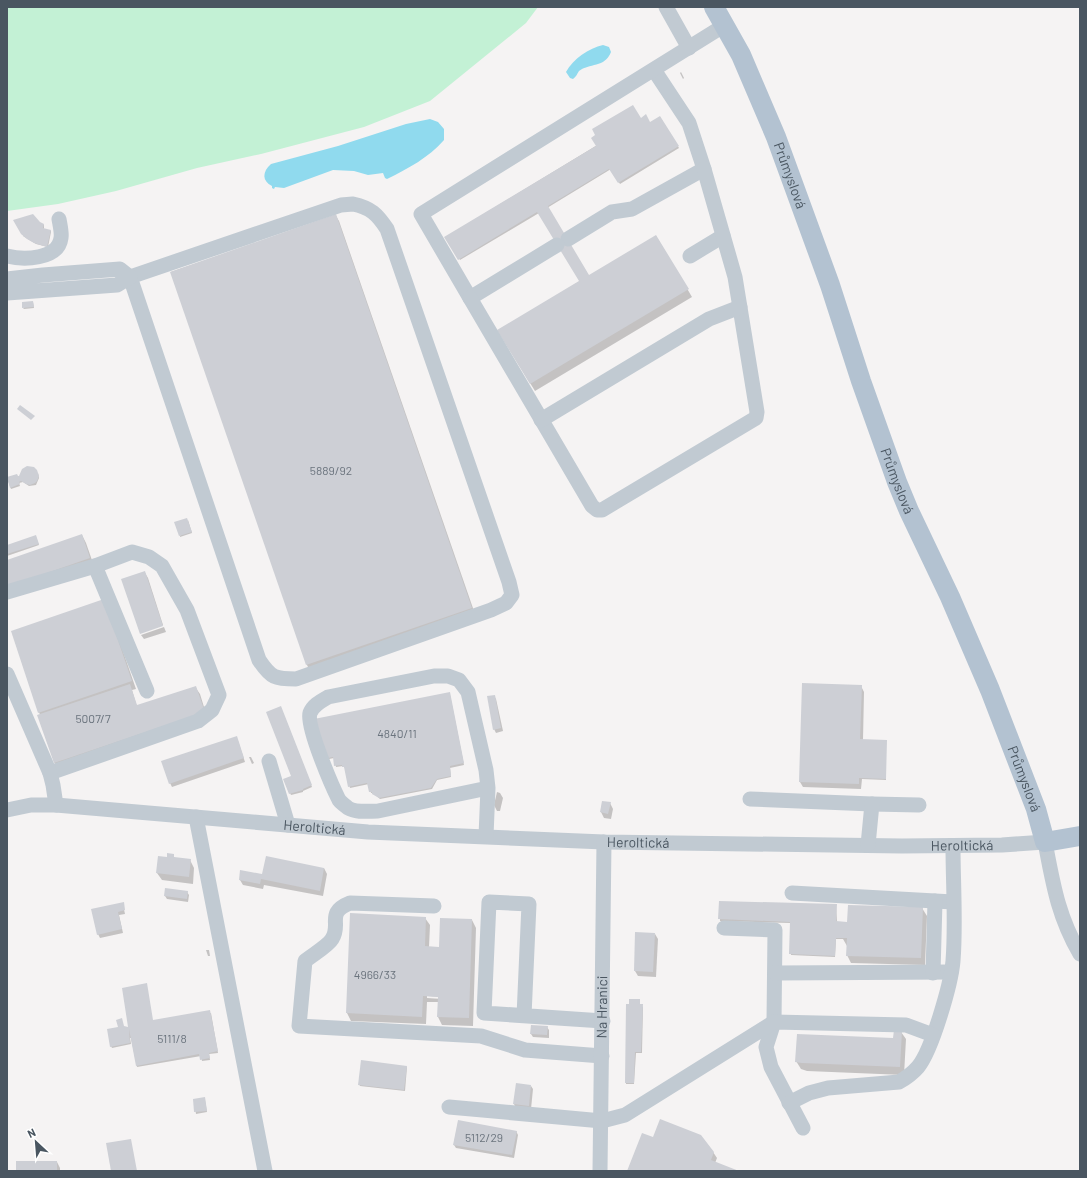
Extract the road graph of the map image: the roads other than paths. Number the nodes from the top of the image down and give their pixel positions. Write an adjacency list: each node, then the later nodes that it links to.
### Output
1 (666, 7): 4 (street)
2 (714, 7): 3 (main road, Průmyslová)
3 (725, 25): 4 (street); 34 (main road, Průmyslová)
4 (689, 48): 5 (street)
5 (654, 70): 6 (street); 14 (street)
6 (704, 169): 8 (street); 14 (street)
7 (59, 219): 9 (street)
8 (723, 236): 10 (street); 15 (street)
9 (7, 256)
10 (690, 256)
11 (130, 277): 11 (street); 12 (street); 13 (street)
12 (7, 279)
13 (7, 293)
14 (470, 298): 16 (street)
15 (740, 307): 16 (street); 16 (street)
16 (541, 420)
17 (96, 566): 18 (street); 20 (street); 22 (street)
18 (7, 592)
19 (7, 674): 22 (street)
20 (147, 691)
21 (269, 760): 30 (street)
22 (50, 773): 26 (street)
23 (488, 788): 23 (street); 31 (street)
24 (750, 799): 25 (street)
25 (872, 804): 27 (street); 35 (street)
26 (56, 805): 28 (street, Heroltická); 29 (street, Heroltická)
27 (919, 805)
28 (7, 810)
29 (196, 817): 30 (street, Heroltická); 55 (street)
30 (288, 825): 31 (street, Heroltická)
31 (486, 836): 33 (street, Heroltická)
32 (1080, 836): 34 (main road, Heroltická)
33 (604, 842): 35 (street, Heroltická); 47 (street, Na Hranici)
34 (1046, 842): 36 (street, Heroltická); 42 (street, Průmyslová)
35 (868, 846): 36 (street, Heroltická)
36 (954, 846): 39 (street)
37 (792, 893): 38 (street)
38 (935, 901): 39 (street); 45 (street)
39 (954, 902): 43 (street)
40 (434, 906): 50 (street)
41 (724, 928): 44 (street)
42 (1080, 954)
43 (951, 972): 45 (street); 49 (street)
44 (774, 973): 45 (street); 48 (street)
45 (933, 973)
46 (524, 1016): 46 (street); 47 (street)
47 (603, 1021): 50 (street, Na Hranici)
48 (774, 1022): 49 (street); 51 (street); 53 (street)
49 (933, 1035): 51 (street)
50 (602, 1056): 53 (street, Na Hranici)
51 (789, 1103): 54 (street)
52 (449, 1107): 53 (street)
53 (602, 1121): 56 (street, Na Hranici)
54 (803, 1128)
55 (265, 1171)
56 (600, 1171)

